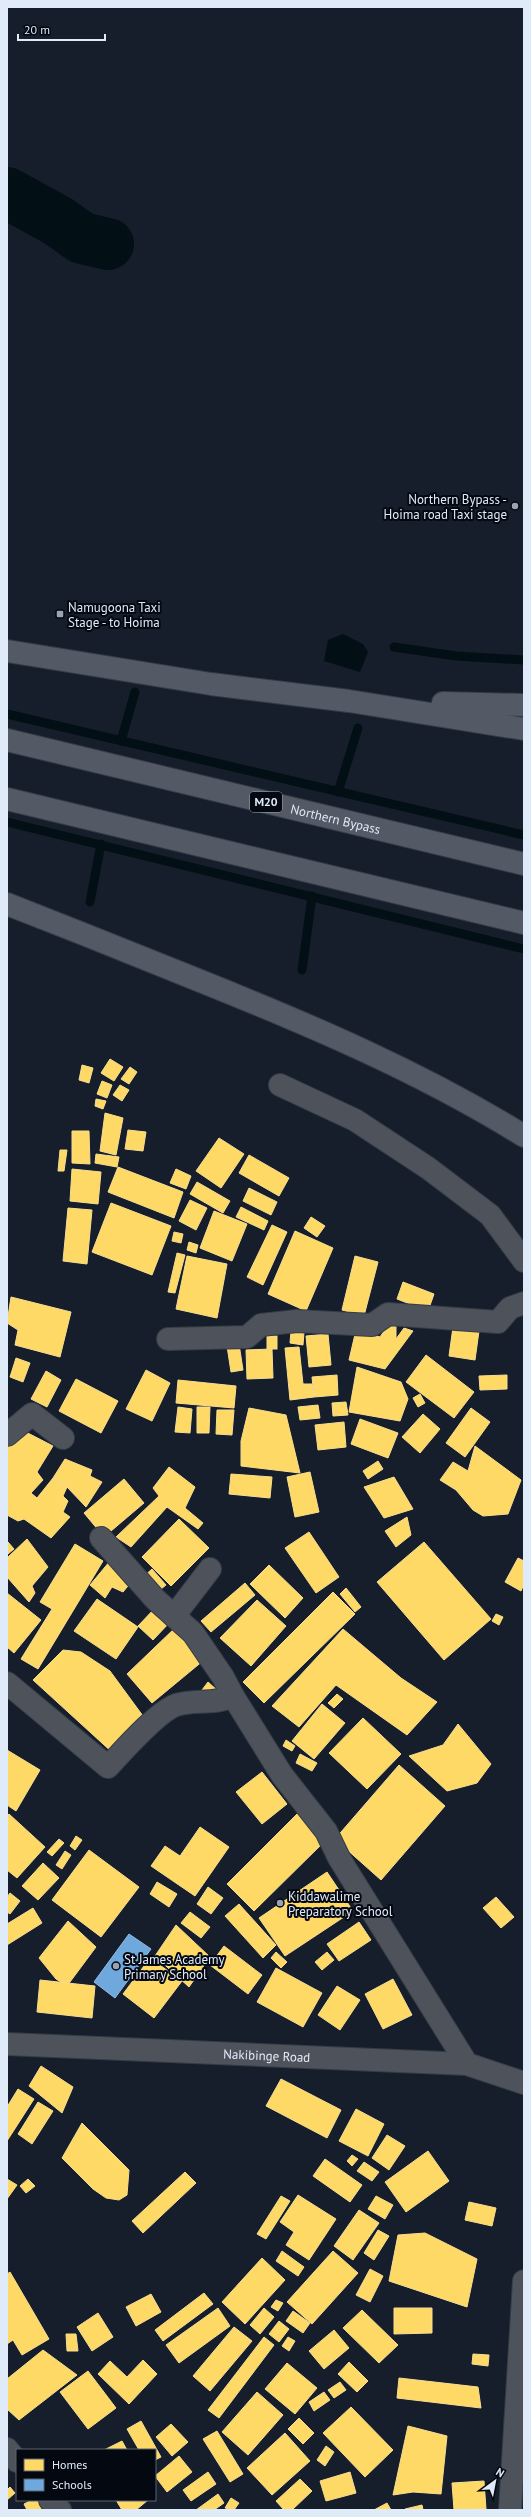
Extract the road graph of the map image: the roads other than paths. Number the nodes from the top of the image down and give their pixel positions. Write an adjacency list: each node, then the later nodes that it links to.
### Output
1 (7, 651): 2 (highway)
2 (349, 701): 3 (highway); 4 (highway)
3 (524, 705)
4 (524, 729)
5 (7, 740): 7 (highway, Northern Bypass / M20)
6 (7, 799): 9 (highway)
7 (524, 864)
8 (7, 904): 11 (highway)
9 (524, 923)
10 (280, 1085): 12 (street)
11 (524, 1136)
12 (524, 1261)
13 (524, 1303): 14 (street)
14 (168, 1339)
15 (7, 1436): 16 (street)
16 (63, 1438)
17 (101, 1538): 19 (street)
18 (210, 1569): 19 (street)
19 (174, 1616): 21 (street)
20 (7, 1683): 21 (street)
21 (233, 1696): 23 (street)
22 (7, 2044): 23 (street, Nakibinge Road)
23 (467, 2064): 24 (street, Nakibinge Road)
24 (524, 2082)
25 (524, 2281): 30 (street)
26 (7, 2449): 27 (street)
27 (16, 2460)
28 (51, 2501): 29 (street)
29 (60, 2510)
30 (510, 2510)

